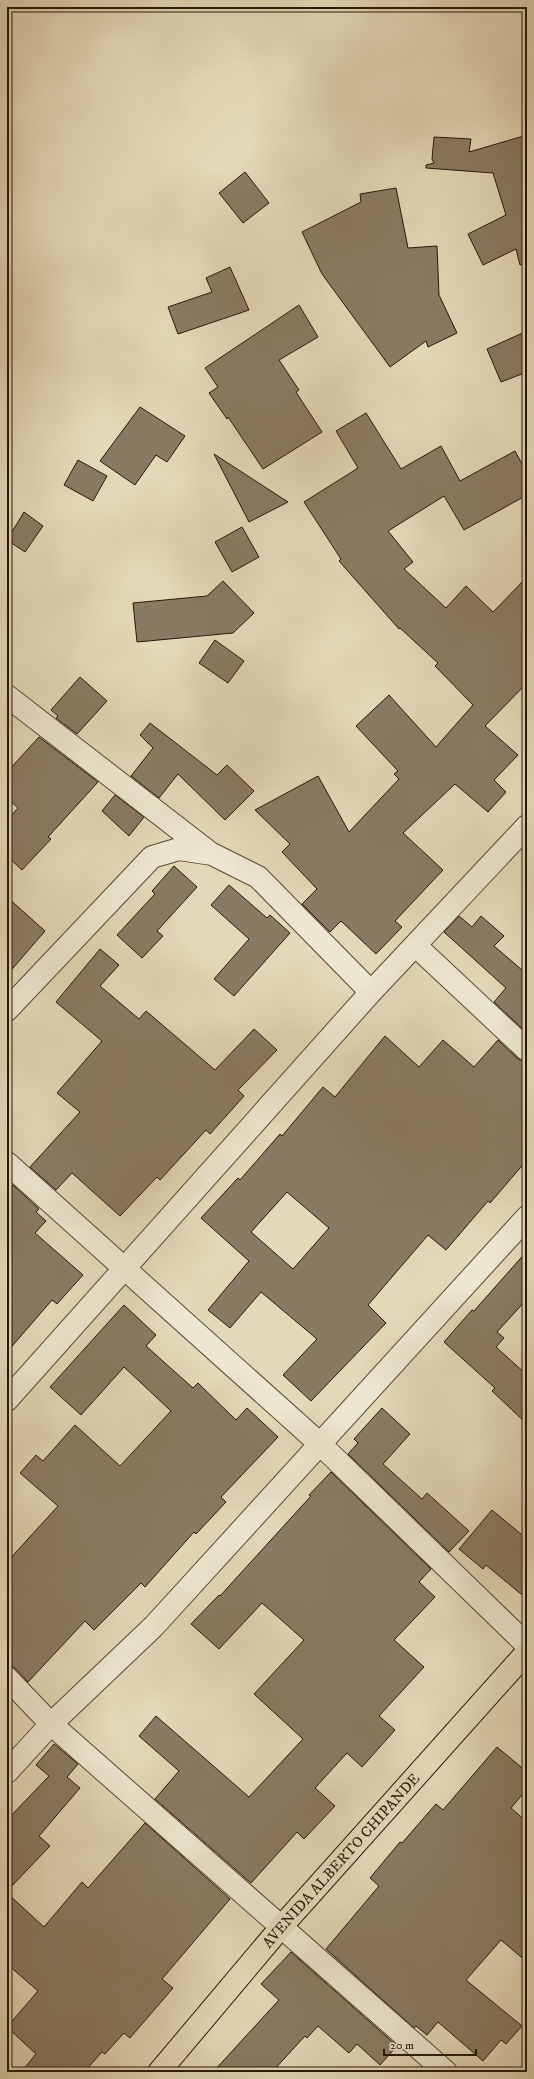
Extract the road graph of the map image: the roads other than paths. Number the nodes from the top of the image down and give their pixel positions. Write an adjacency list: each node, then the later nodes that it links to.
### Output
1 (7, 696): 3 (street)
2 (527, 826): 4 (street)
3 (212, 854): 5 (street); 6 (street)
4 (416, 946): 5 (street); 7 (street)
5 (370, 992): 10 (street)
6 (7, 1010)
7 (527, 1050)
8 (7, 1163): 10 (street)
9 (527, 1216): 12 (street)
10 (124, 1268): 11 (street); 12 (street)
11 (7, 1400)
12 (320, 1444): 13 (street); 16 (street)
13 (527, 1645)
14 (527, 1652): 18 (main road, AVENIDA ALBERTO CHIPANDE)
15 (7, 1678): 16 (street)
16 (52, 1724): 17 (street); 18 (street)
17 (7, 1772)
18 (282, 1926): 19 (main road, AVENIDA ALBERTO CHIPANDE); 20 (street)
19 (159, 2072)
20 (446, 2072)

